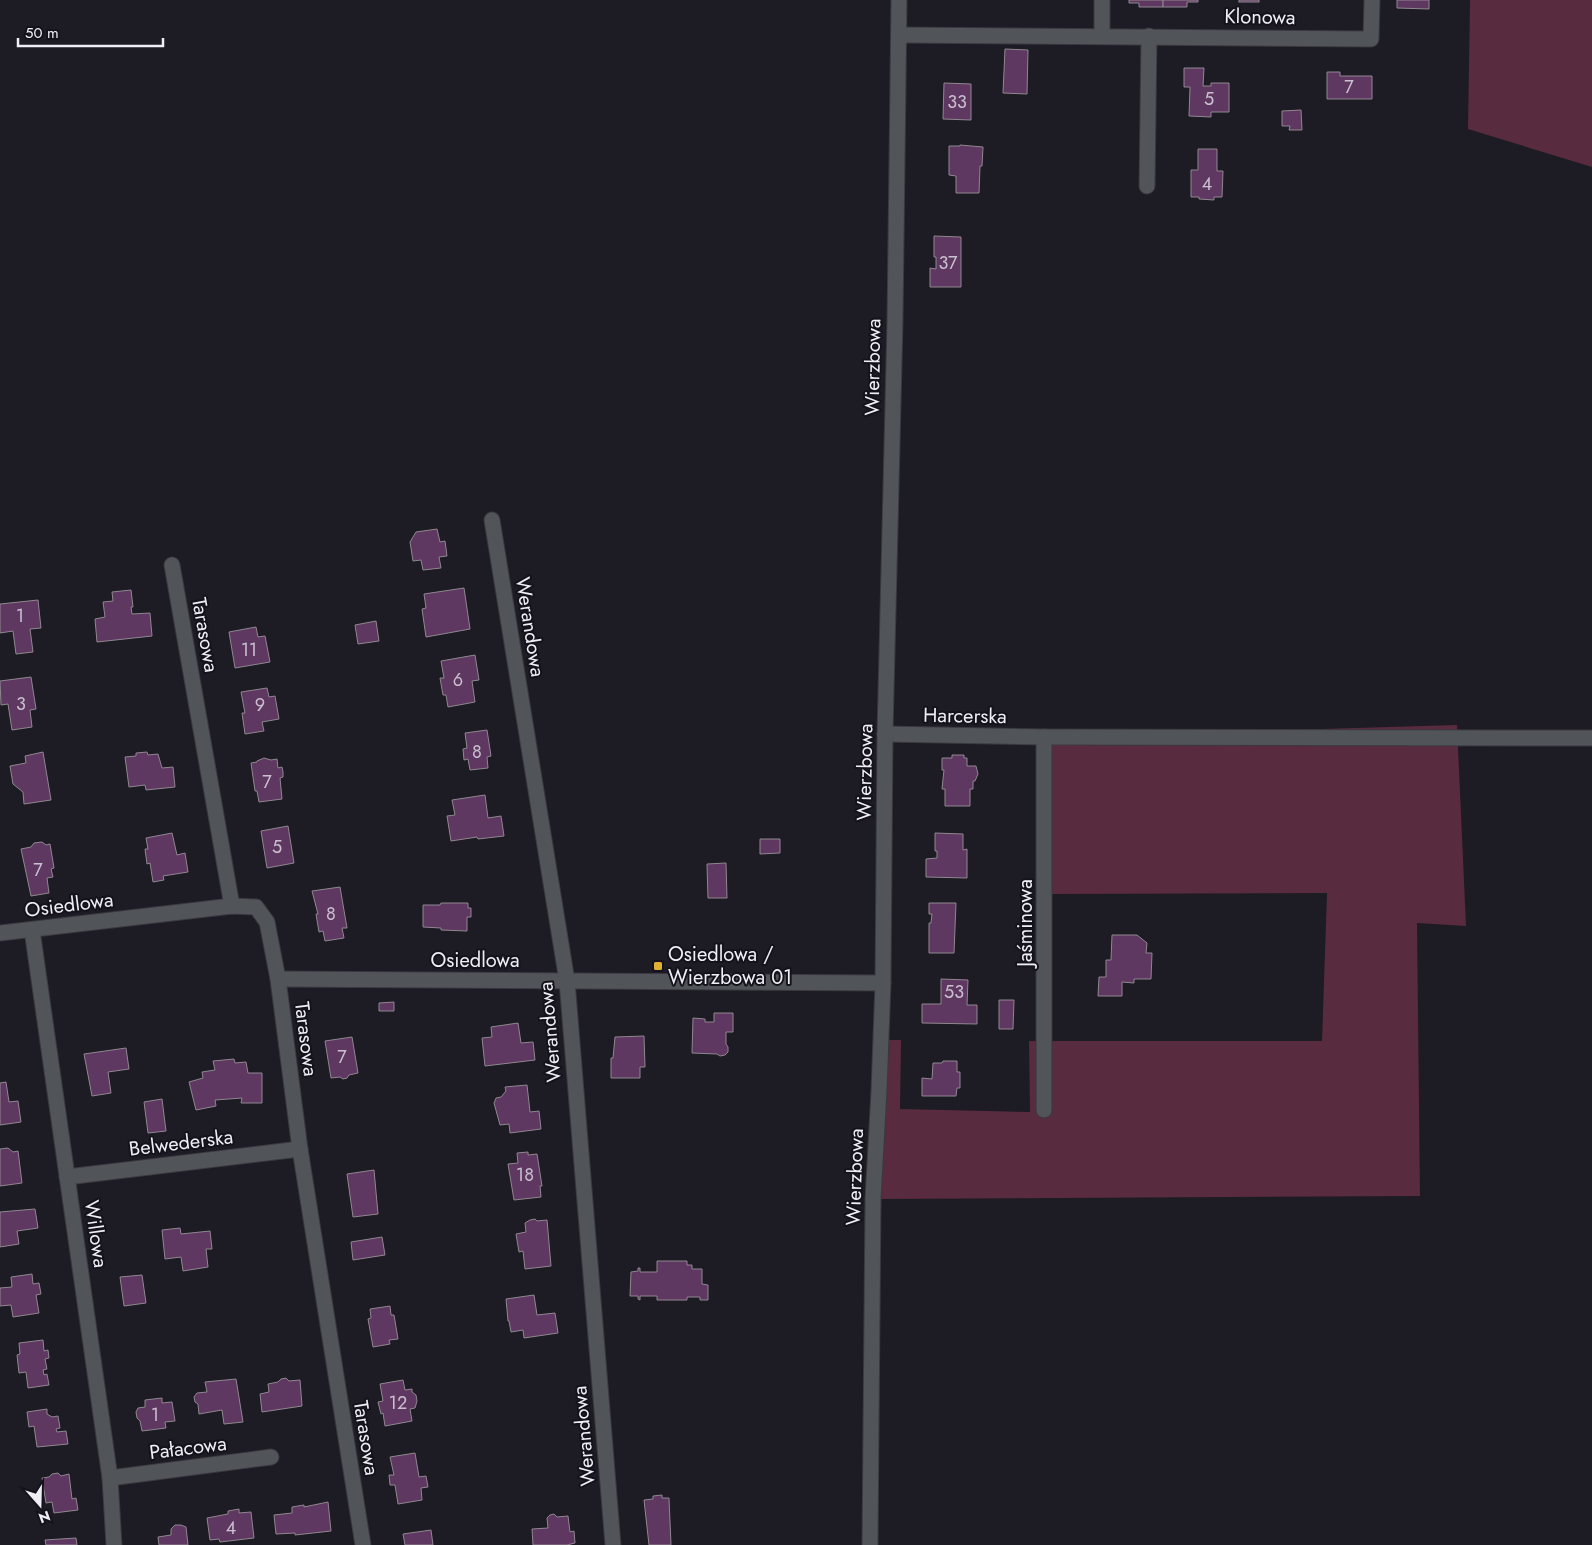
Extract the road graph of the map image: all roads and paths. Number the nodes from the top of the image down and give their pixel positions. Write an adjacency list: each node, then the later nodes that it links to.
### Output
1 (899, 0): 4 (street, Wierzbowa)
2 (1102, 0): 5 (street)
3 (1372, 0): 6 (street, Klonowa)
4 (899, 35): 5 (street, Klonowa); 10 (street, Wierzbowa)
5 (1102, 35): 6 (street, Klonowa)
6 (1149, 36): 7 (street)
7 (1147, 186)
8 (492, 520): 17 (street, Werandowa)
9 (172, 565): 13 (street, Tarasowa)
10 (885, 734): 11 (street, Harcerska); 18 (street, Wierzbowa)
11 (1044, 737): 12 (street, Harcerska); 19 (street, Jaśminowa)
12 (1592, 738)
13 (232, 906): 15 (street, Osiedlowa); 16 (street, Tarasowa)
14 (0, 930): 15 (street, Osiedlowa)
15 (32, 930): 21 (street, Willowa)
16 (278, 979): 17 (street, Osiedlowa); 20 (street, Tarasowa)
17 (567, 981): 18 (street, Osiedlowa); 26 (street, Werandowa)
18 (883, 982): 27 (street, Wierzbowa)
19 (1044, 1110)
20 (300, 1148): 21 (street, Belwederska); 25 (street, Tarasowa)
21 (67, 1177): 23 (street, Willowa)
22 (271, 1457): 23 (street, Pałacowa)
23 (110, 1478): 24 (street, Willowa)
24 (114, 1545)
25 (363, 1545)
26 (613, 1545)
27 (870, 1545)

